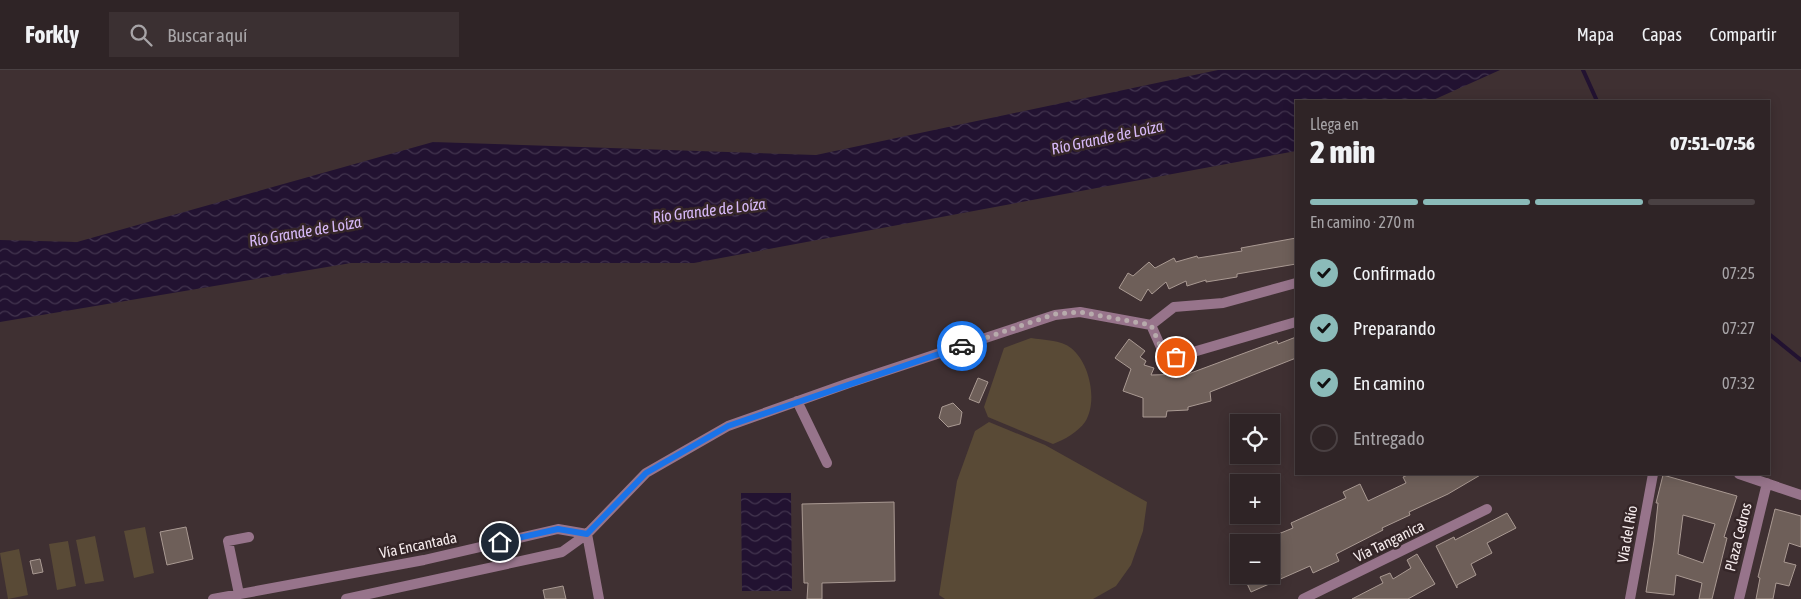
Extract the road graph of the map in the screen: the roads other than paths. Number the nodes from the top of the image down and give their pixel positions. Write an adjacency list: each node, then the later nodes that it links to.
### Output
1 (1295, 283): 3 (street)
2 (1295, 322): 3 (street)
3 (1151, 325): 4 (street)
4 (797, 401): 5 (street); 11 (street)
5 (827, 463)
6 (1653, 475): 18 (street, Vía del Río)
7 (1742, 475): 8 (street)
8 (1768, 483): 9 (street); 19 (street, Plaza Cedros)
9 (1801, 495)
10 (1487, 509): 17 (street, Vía Tanganica)
11 (587, 534): 13 (street, Vía Encantada); 15 (street); 16 (street)
12 (249, 537): 13 (street)
13 (240, 594): 14 (street, Vía Encantada)
14 (213, 599)
15 (346, 599)
16 (599, 599)
17 (1304, 599)
18 (1630, 599)
19 (1739, 599)

